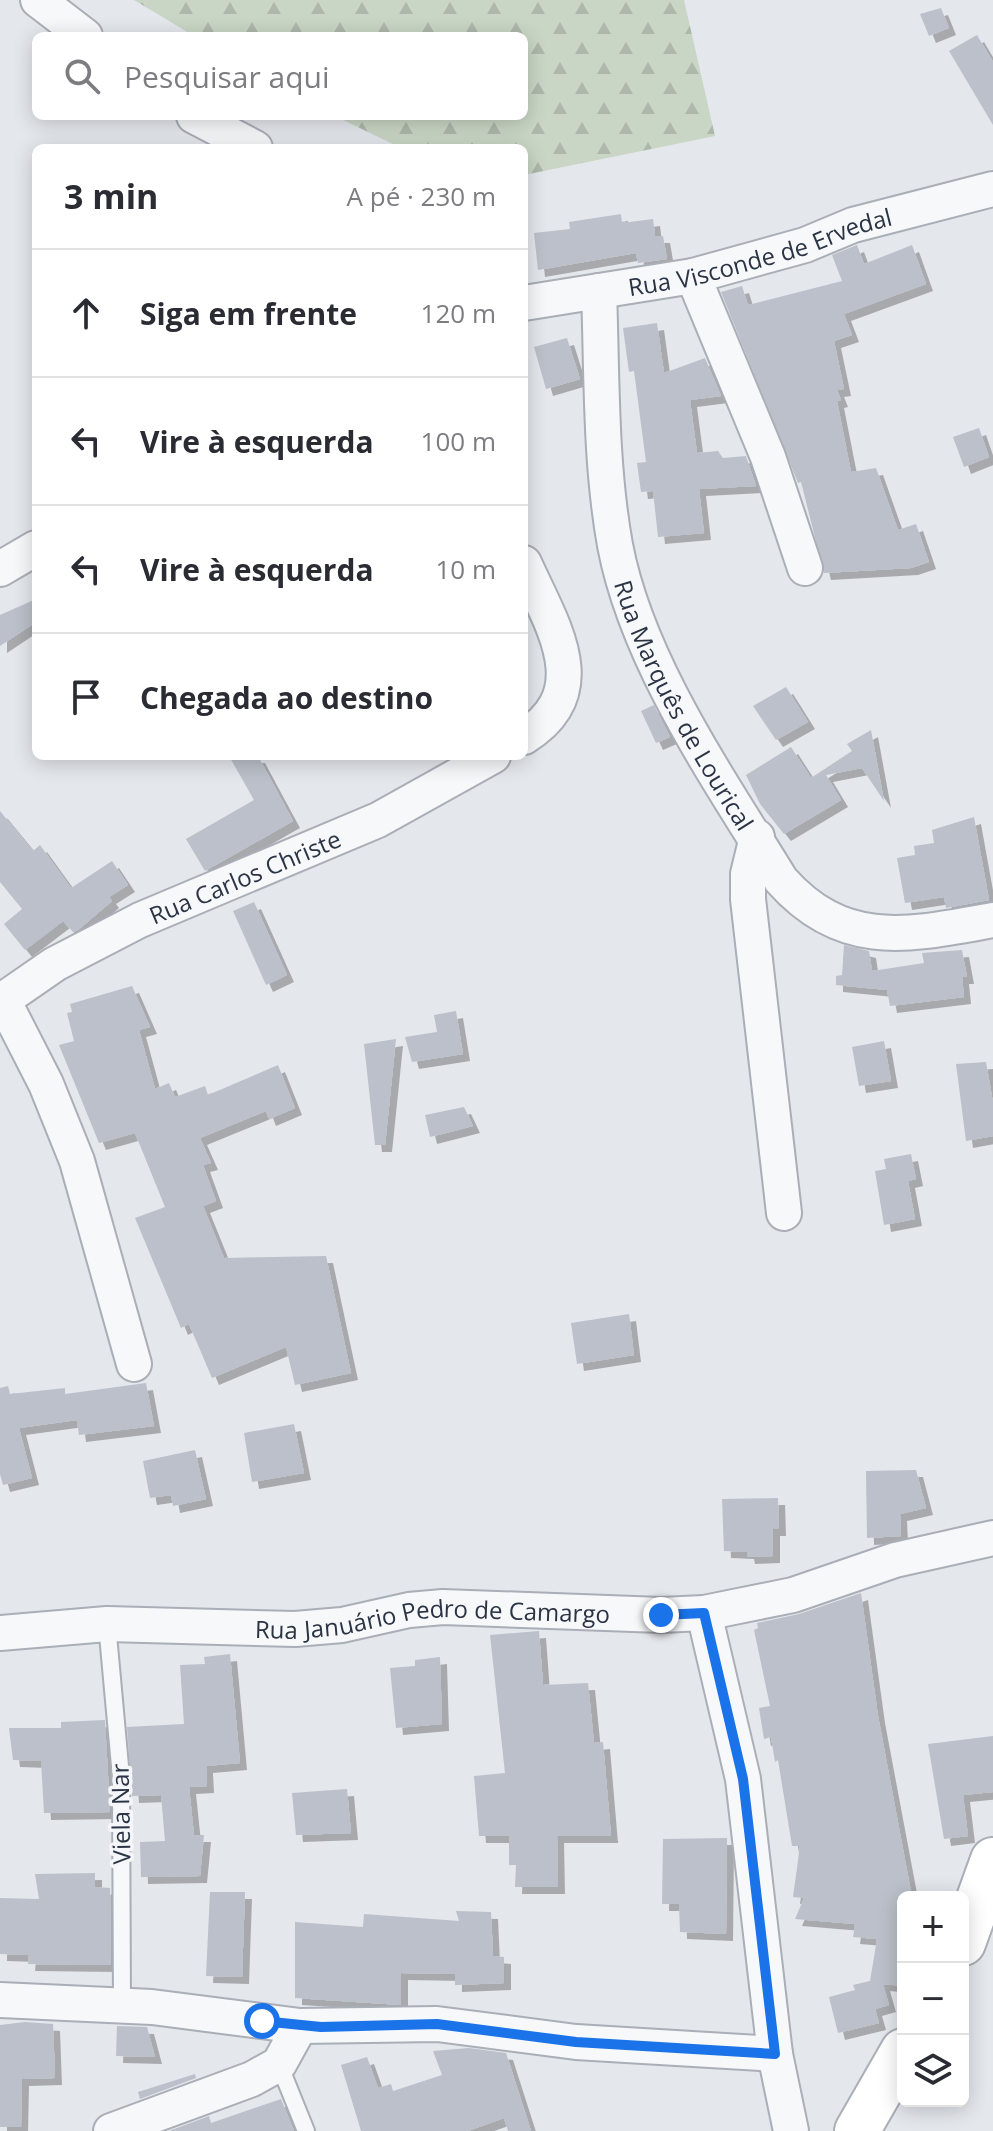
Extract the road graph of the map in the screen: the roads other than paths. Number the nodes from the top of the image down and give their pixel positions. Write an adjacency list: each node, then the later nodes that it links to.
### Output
1 (38, 0): 2 (street)
2 (80, 32)
3 (202, 120): 4 (street)
4 (247, 144)
5 (993, 189): 6 (street, Rua Visconde de Ervedal)
6 (693, 276): 7 (street, Rua Visconde de Ervedal); 10 (street)
7 (599, 291): 8 (street, Rua Visconde de Ervedal); 15 (street, Rua Marquês de Lourical)
8 (528, 302)
9 (32, 550): 11 (street)
10 (805, 568)
11 (0, 569)
12 (528, 572): 13 (street)
13 (528, 735)
14 (486, 760): 17 (street, Rua Carlos Christe)
15 (757, 837): 16 (street, Rua Marquês de Lourical); 18 (street)
16 (993, 920)
17 (1, 1001): 19 (street)
18 (784, 1213)
19 (134, 1364)
20 (993, 1538): 21 (street, Rua Januário Pedro de Camargo)
21 (704, 1613): 22 (street, Rua Januário Pedro de Camargo); 29 (street)
22 (107, 1624): 23 (street, Rua Januário Pedro de Camargo); 27 (lane, Viela Nar)
23 (0, 1633)
24 (993, 1860): 25 (main road)
25 (969, 1929)
26 (0, 2000): 27 (street)
27 (122, 2005): 28 (street)
28 (300, 2026): 29 (street); 31 (street)
29 (775, 2054): 34 (street)
30 (897, 2061): 35 (main road)
31 (279, 2064): 32 (street); 33 (lane)
32 (111, 2131)
33 (306, 2131)
34 (791, 2131)
35 (857, 2131)

